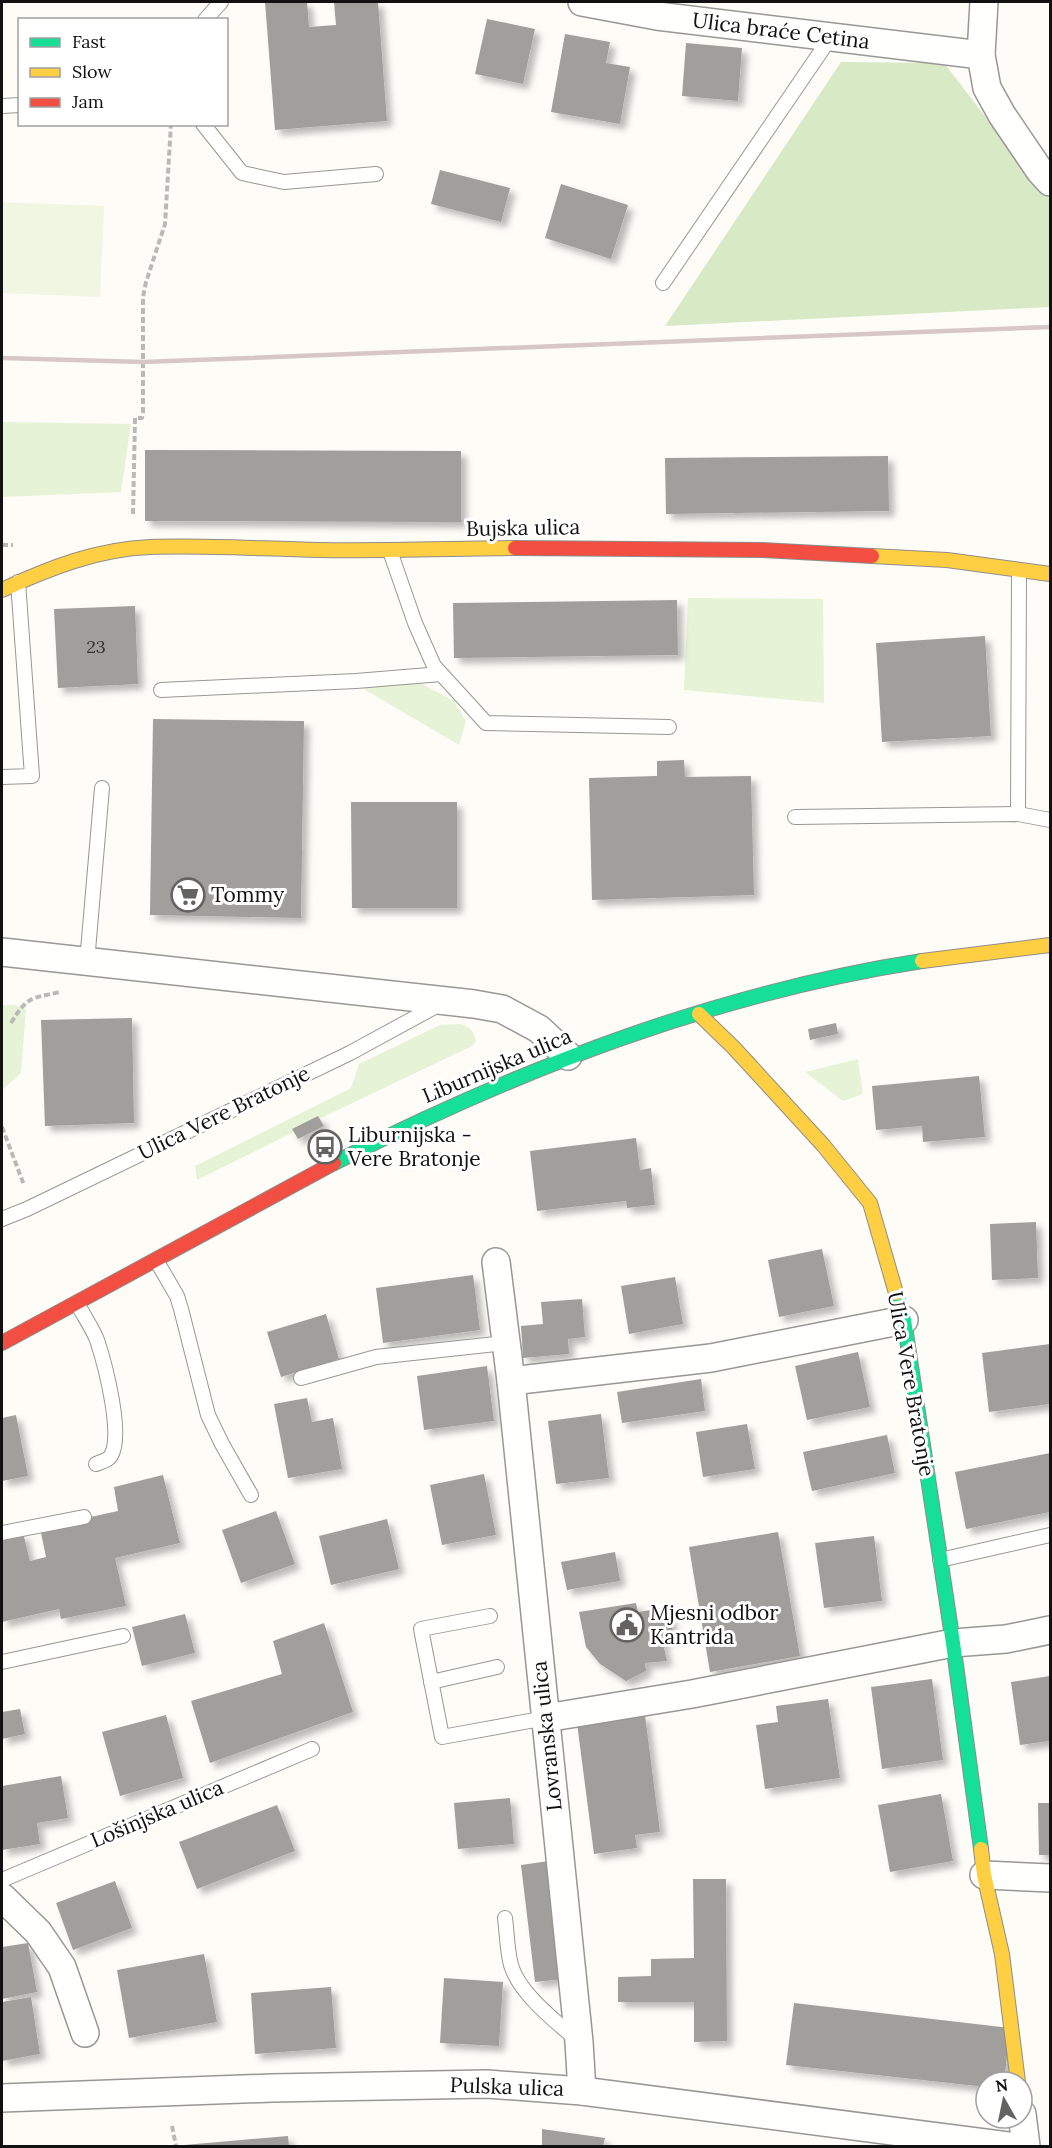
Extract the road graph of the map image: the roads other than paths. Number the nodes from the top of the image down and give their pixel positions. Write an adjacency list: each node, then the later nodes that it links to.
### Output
1 (221, 2): 4 (lane)
2 (582, 2): 5 (street, Ulica braće Cetina)
3 (984, 2): 6 (street)
4 (208, 18)
5 (829, 37): 6 (street, Ulica braće Cetina); 12 (lane)
6 (981, 55): 11 (street)
7 (18, 105): 8 (lane)
8 (2, 106)
9 (205, 126): 10 (lane)
10 (376, 174)
11 (1050, 182)
12 (663, 283)
13 (390, 551): 14 (street, Bujska ulica); 16 (street, Bujska ulica); 18 (lane)
14 (1019, 569): 15 (street, Bujska ulica); 23 (lane)
15 (1050, 574)
16 (18, 582): 17 (street, Bujska ulica); 21 (lane)
17 (2, 590)
18 (441, 674): 19 (lane); 20 (lane)
19 (161, 690)
20 (669, 727)
21 (2, 777)
22 (102, 788): 28 (lane)
23 (1018, 814): 24 (lane); 25 (lane)
24 (795, 817)
25 (1050, 820)
26 (1050, 945): 30 (street, Liburnijska ulica)
27 (2, 952): 28 (street)
28 (87, 962): 29 (street)
29 (444, 1001): 31 (street); 32 (lane, Ulica Vere Bratonje)
30 (699, 1014): 31 (street, Liburnijska ulica); 36 (street, Ulica Vere Bratonje)
31 (568, 1056): 33 (street, Liburnijska ulica)
32 (2, 1219)
33 (156, 1260): 35 (street, Liburnijska ulica); 42 (lane)
34 (496, 1262): 38 (street, Lovranska ulica)
35 (77, 1303): 37 (street, Liburnijska ulica); 41 (lane)
36 (904, 1320): 40 (street); 46 (street, Ulica Vere Bratonje)
37 (2, 1342)
38 (505, 1343): 39 (lane); 40 (street, Lovranska ulica)
39 (301, 1378)
40 (511, 1381): 54 (street, Lovranska ulica)
41 (96, 1464)
42 (251, 1496)
43 (84, 1517): 44 (lane)
44 (2, 1533)
45 (1050, 1535): 46 (lane)
46 (940, 1560): 50 (street, Ulica Vere Bratonje)
47 (490, 1616): 53 (lane)
48 (1050, 1630): 50 (street)
49 (123, 1636): 51 (lane)
50 (953, 1643): 54 (street); 56 (street, Ulica Vere Bratonje)
51 (2, 1662)
52 (497, 1667): 53 (lane)
53 (431, 1682): 54 (lane)
54 (546, 1718): 62 (street, Lovranska ulica)
55 (312, 1749): 58 (lane, Lošinjska ulica)
56 (984, 1875): 57 (street); 63 (street, Ulica Vere Bratonje)
57 (1050, 1878)
58 (2, 1880)
59 (2, 1897): 61 (street)
60 (505, 1918): 62 (lane)
61 (85, 2033)
62 (579, 2042): 64 (street, Lovranska ulica)
63 (1016, 2070)
64 (582, 2091): 65 (street, Pulska ulica); 67 (street, Pulska ulica)
65 (2, 2098)
66 (1024, 2130): 69 (street)
67 (961, 2144): 68 (street, Pulska ulica)
68 (1008, 2146)
69 (1026, 2146)

